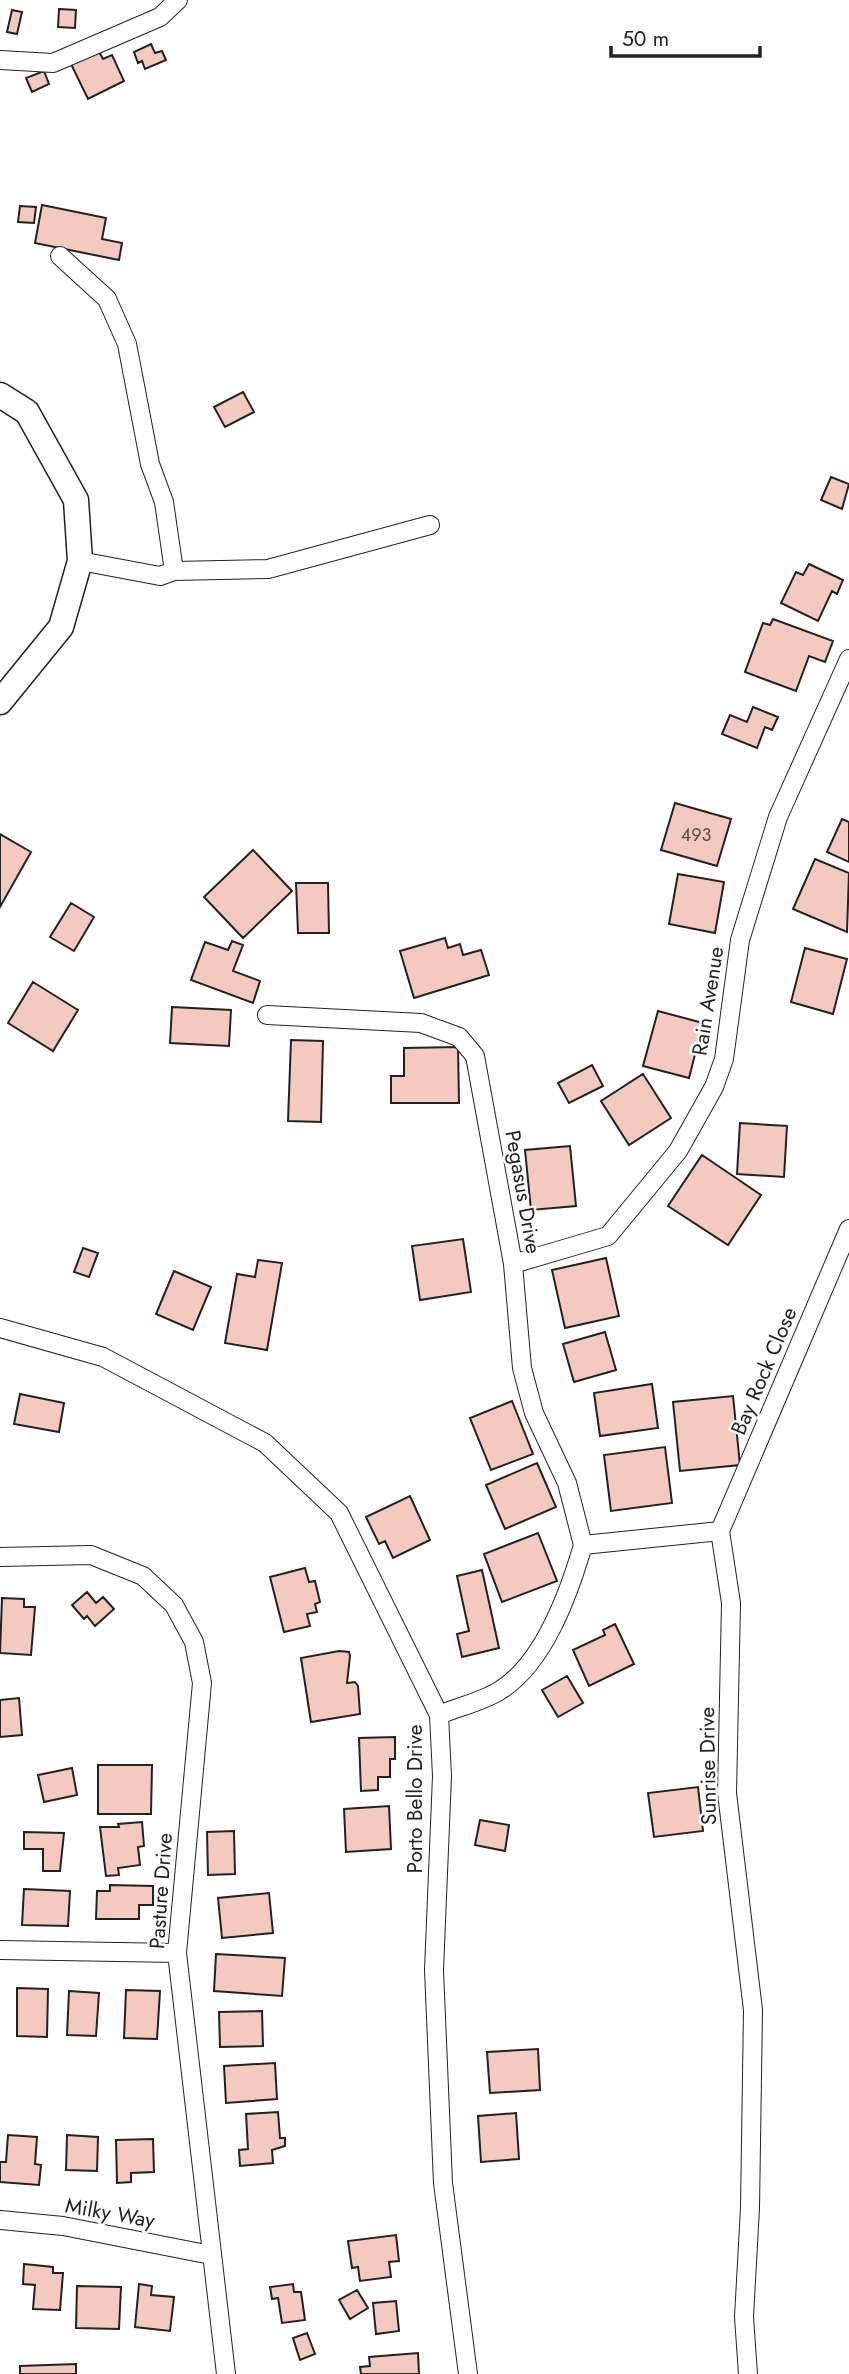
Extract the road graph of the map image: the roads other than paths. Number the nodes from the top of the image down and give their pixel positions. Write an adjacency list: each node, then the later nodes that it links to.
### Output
1 (178, 0): 2 (street)
2 (0, 60)
3 (60, 256): 7 (street)
4 (0, 396): 6 (main road)
5 (430, 525): 7 (street)
6 (80, 561): 7 (street); 9 (main road)
7 (174, 571)
8 (849, 659): 12 (street, Rain Avenue)
9 (0, 702)
10 (267, 1015): 12 (street, Pegasus Drive)
11 (849, 1229): 14 (street, Bay Rock Close)
12 (513, 1264): 15 (street, Pegasus Drive)
13 (0, 1328): 17 (street, Porto Bello Drive)
14 (720, 1531): 15 (street); 24 (street, Sunrise Drive)
15 (583, 1545): 17 (street)
16 (0, 1557): 19 (street, Pasture Drive)
17 (439, 1715): 23 (street, Porto Bello Drive)
18 (0, 1950): 19 (street)
19 (177, 1953): 21 (street, Pasture Drive)
20 (0, 2220): 21 (street, Milky Way)
21 (211, 2255): 22 (street, Pasture Drive)
22 (226, 2374)
23 (468, 2374)
24 (748, 2374)

